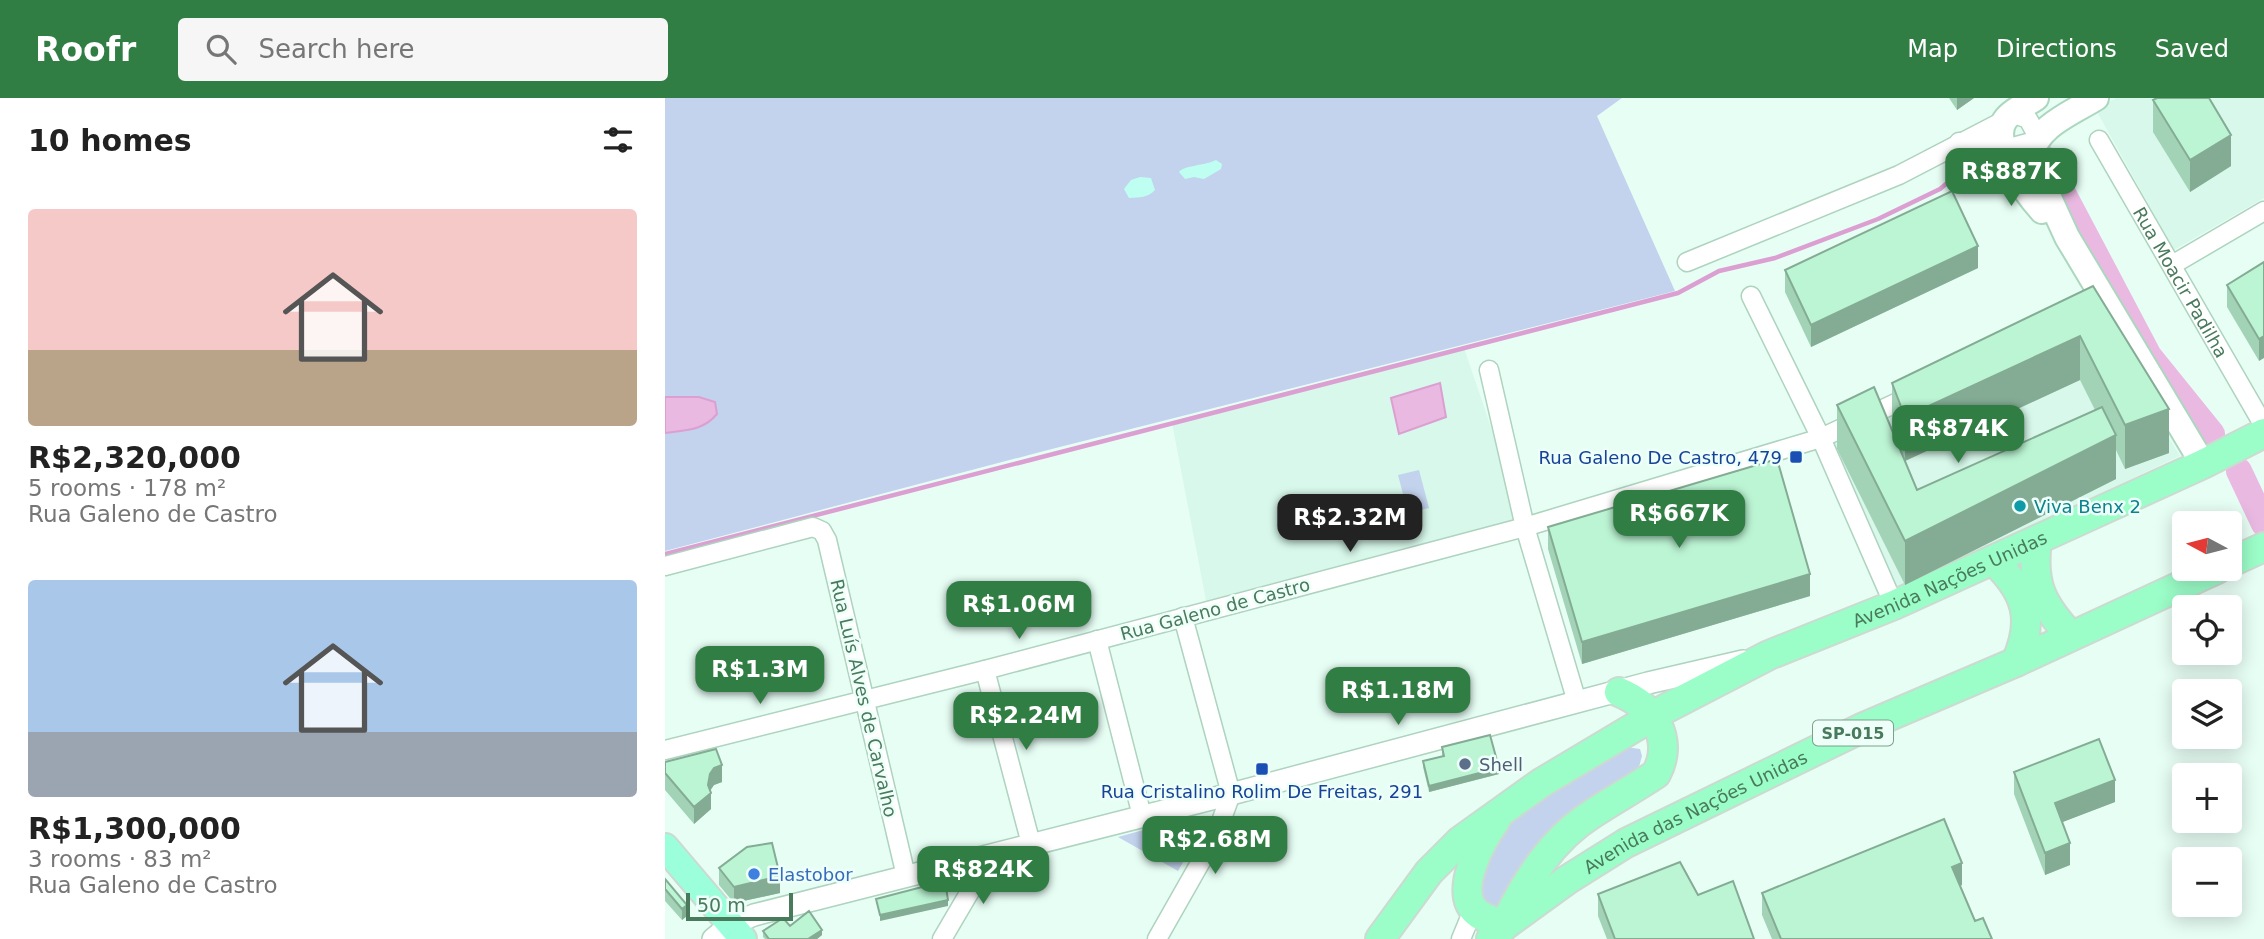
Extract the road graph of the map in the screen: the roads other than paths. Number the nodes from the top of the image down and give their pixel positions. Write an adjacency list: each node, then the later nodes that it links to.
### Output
1 (2036, 98): 3 (main road)
2 (2096, 98): 4 (main road)
3 (2008, 117): 4 (street); 6 (street); 7 (main road)
4 (2036, 139): 7 (street); 9 (main road)
5 (2099, 140): 11 (street, Rua Moacir Padilha)
6 (1959, 142): 7 (street); 10 (street)
7 (2002, 147): 9 (main road)
8 (2264, 211): 11 (street)
9 (2067, 237): 17 (main road)
10 (1687, 262)
11 (2172, 265): 15 (street, Rua Moacir Padilha)
12 (1751, 296): 16 (street)
13 (1489, 370): 18 (street)
14 (1926, 390): 16 (street, Rua Galeno de Castro)
15 (2260, 433): 17 (highway)
16 (1821, 438): 18 (street, Rua Galeno de Castro); 25 (street)
17 (2210, 461): 19 (highway, Avenida Nações Unidas)
18 (1525, 527): 26 (street, Rua Galeno de Castro); 34 (street)
19 (2037, 541): 22 (highway, Avenida Nações Unidas); 27 (highway)
20 (2264, 547): 21 (highway)
21 (2242, 557)
22 (1993, 560): 25 (highway, Avenida Nações Unidas); 30 (highway)
23 (665, 566): 33 (street, Rua Luís Alves de Carvalho)
24 (2191, 581): 27 (highway, Avenida das Nações Unidas / SP-015)
25 (1894, 606): 29 (highway, Avenida Nações Unidas)
26 (1183, 617): 28 (street, Rua Galeno de Castro); 37 (street)
27 (2071, 636): 30 (highway, Avenida das Nações Unidas / SP-015)
28 (1097, 640): 31 (street, Rua Galeno de Castro); 39 (street)
29 (1769, 655): 32 (street); 35 (highway)
30 (2016, 662): 45 (highway, Avenida das Nações Unidas / SP-015)
31 (985, 670): 33 (street, Rua Galeno de Castro); 40 (street)
32 (1619, 692): 34 (street); 35 (highway)
33 (864, 700): 36 (street, Rua Galeno de Castro); 43 (street, Rua Luís Alves de Carvalho)
34 (1577, 702): 37 (street)
35 (1651, 717): 38 (highway); 45 (highway)
36 (665, 750)
37 (1231, 794): 39 (street); 48 (street)
38 (1506, 807): 44 (highway); 49 (highway)
39 (1142, 816): 40 (street)
40 (1031, 844): 42 (street)
41 (665, 847): 46 (main road)
42 (992, 854): 43 (street); 47 (street)
43 (907, 876): 46 (street)
44 (1473, 910): 45 (highway); 50 (street)
45 (1498, 932)
46 (729, 934)
47 (942, 939)
48 (1157, 939)
49 (1380, 939)
50 (1461, 939)

